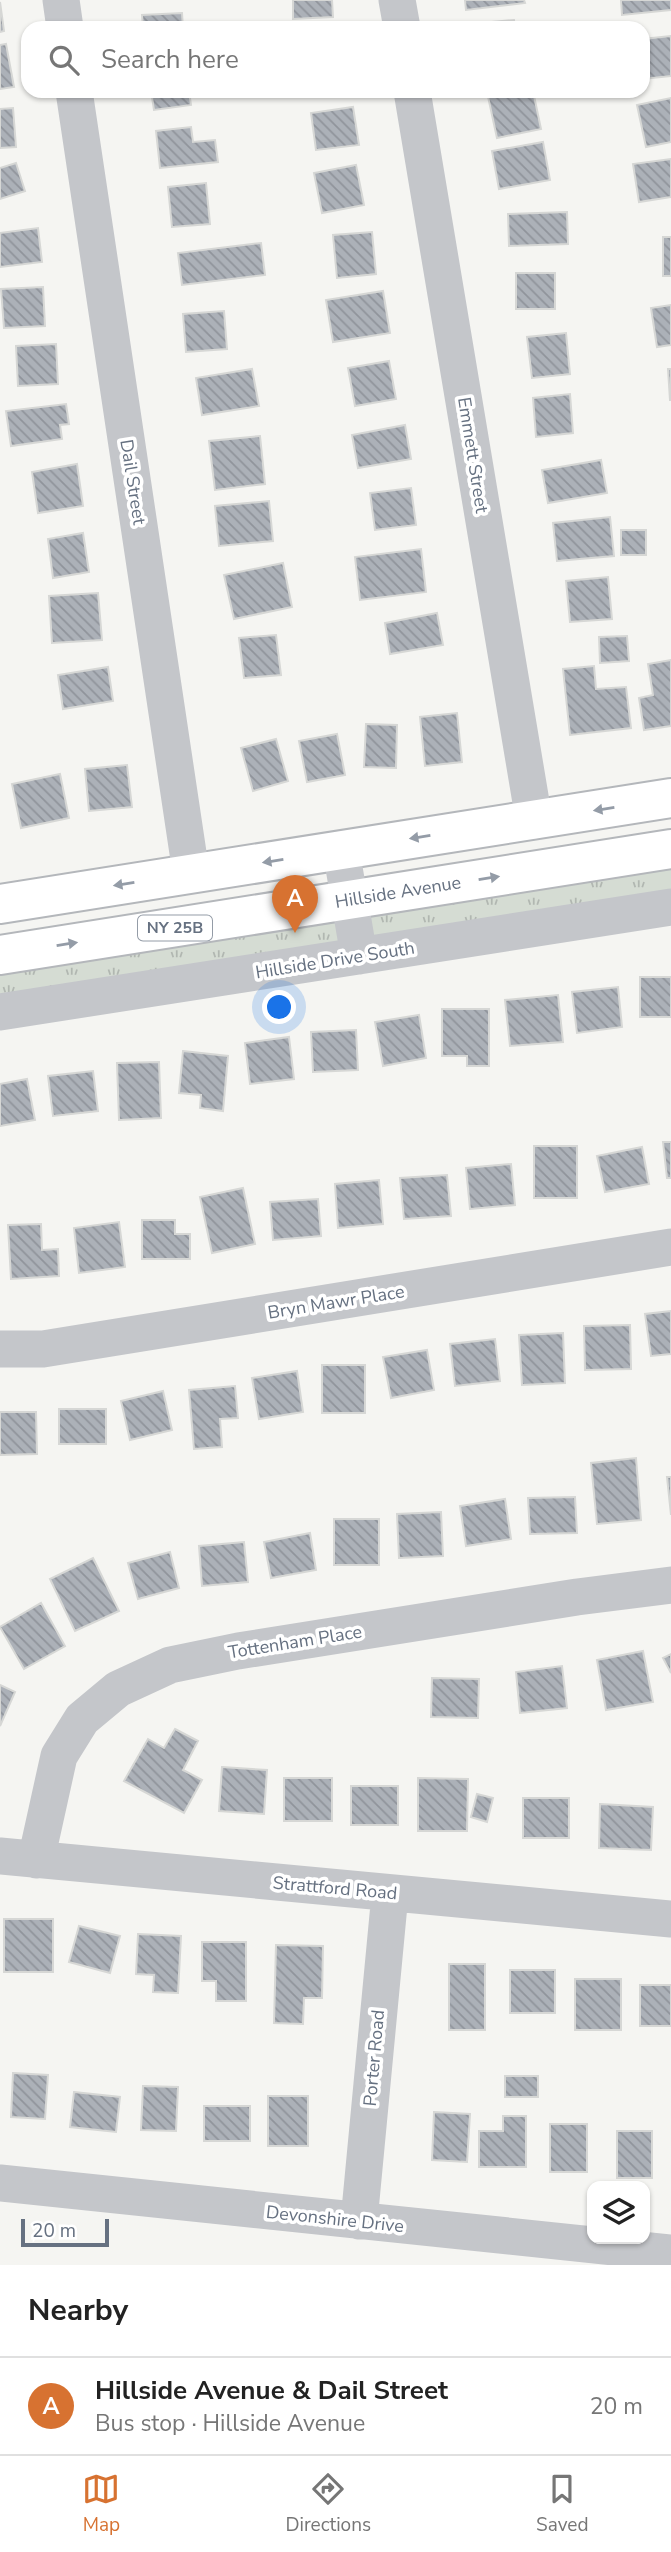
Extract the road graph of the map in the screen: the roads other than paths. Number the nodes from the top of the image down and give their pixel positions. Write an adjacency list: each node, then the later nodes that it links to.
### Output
1 (61, 0): 3 (street)
2 (397, 0): 4 (street)
3 (64, 21)
4 (401, 21)
5 (75, 98): 11 (street, Dail Street)
6 (413, 98): 8 (street, Emmett Street)
7 (671, 798): 8 (main road, one-way to 8)
8 (534, 820): 10 (main road, one-way to 10)
9 (671, 849): 12 (main road, Hillside Avenue / NY 25B, one-way to 9)
10 (341, 850): 11 (main road, one-way to 11); 12 (street)
11 (191, 873): 13 (main road, one-way to 13)
12 (349, 900): 15 (main road, Hillside Avenue / NY 25B, one-way to 12); 16 (street)
13 (0, 904)
14 (671, 907): 16 (street, Hillside Drive South)
15 (0, 955)
16 (359, 956): 17 (street, Hillside Drive South)
17 (0, 1012)
18 (671, 1247): 19 (street, Bryn Mawr Place)
19 (0, 1349)
20 (671, 1585): 22 (street, Tottenham Place)
21 (0, 1856): 22 (street, Strattford Road)
22 (36, 1860): 23 (street, Strattford Road)
23 (390, 1894): 24 (street, Strattford Road); 26 (street, Porter Road)
24 (671, 1919)
25 (0, 2183): 26 (street, Devonshire Drive)
26 (359, 2221): 27 (street, Devonshire Drive)
27 (671, 2253)

